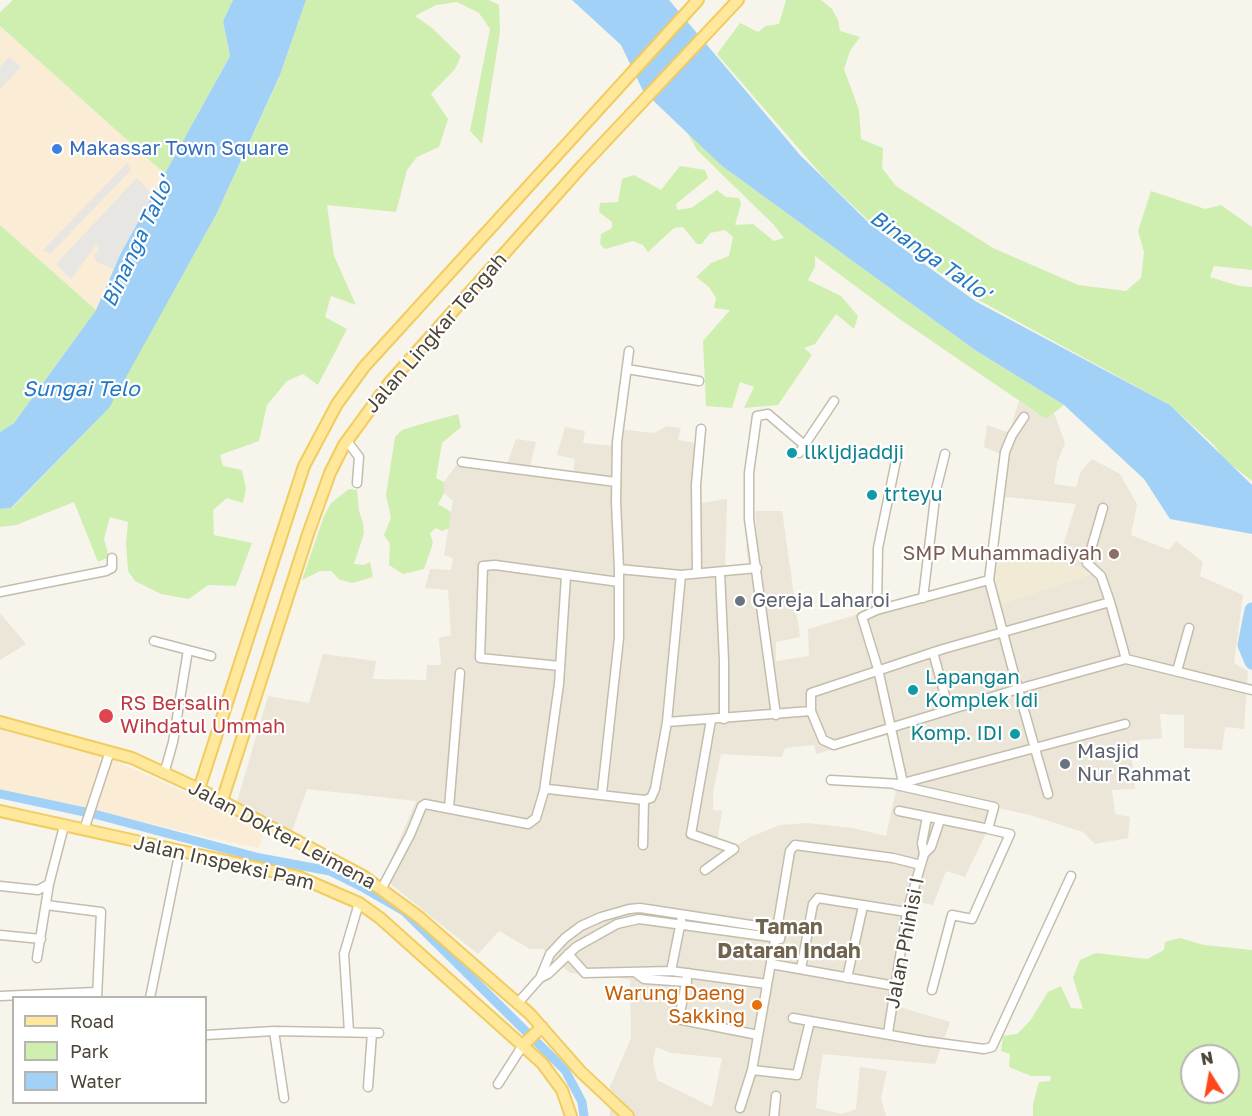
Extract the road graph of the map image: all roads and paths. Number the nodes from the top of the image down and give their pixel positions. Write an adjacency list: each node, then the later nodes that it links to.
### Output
1 (698, 0): 58 (main road, Jalan Lingkar Tengah)
2 (734, 4): 9 (main road, Jalan Lingkar Tengah)
3 (630, 351): 4 (street)
4 (627, 369): 5 (street); 15 (street)
5 (699, 381)
6 (834, 401): 10 (street)
7 (1024, 417): 25 (street)
8 (701, 429): 22 (street)
9 (347, 441): 16 (street); 63 (main road, Jalan Lingkar Tengah)
10 (803, 444): 12 (street); 19 (street)
11 (898, 451): 30 (street)
12 (799, 453)
13 (945, 454): 28 (street)
14 (462, 462): 15 (street)
15 (616, 482): 20 (street)
16 (357, 483)
17 (1103, 507): 29 (street)
18 (112, 558): 27 (street)
19 (758, 568): 21 (street); 46 (street)
20 (619, 569): 23 (street); 26 (street)
21 (720, 572): 22 (street); 47 (street)
22 (697, 573): 23 (street)
23 (681, 574): 50 (street)
24 (566, 576): 26 (street); 38 (street); 38 (street)
25 (989, 580): 28 (street); 32 (street)
26 (619, 582): 60 (street)
27 (0, 592)
28 (922, 598): 30 (street)
29 (1110, 602): 32 (street); 37 (street)
30 (877, 610): 39 (street)
31 (1189, 628): 40 (street)
32 (1004, 631): 35 (street); 42 (street)
33 (154, 641): 34 (street)
34 (188, 650): 36 (street); 55 (street)
35 (933, 652): 39 (street); 44 (street)
36 (211, 656)
37 (1126, 658): 40 (street); 42 (street)
38 (560, 666): 59 (street)
39 (878, 669): 45 (street); 52 (street)
40 (1177, 671): 43 (street)
41 (460, 673): 64 (street)
42 (1018, 689): 44 (street); 53 (street)
43 (1250, 690)
44 (949, 710): 52 (street)
45 (811, 711): 46 (street); 52 (street)
46 (776, 715): 47 (street)
47 (724, 719): 48 (street)
48 (711, 720): 50 (street); 76 (street)
49 (0, 722): 54 (main road, Jalan Dokter Leimena)
50 (667, 722): 62 (street)
51 (1125, 724): 53 (street)
52 (892, 728): 57 (street)
53 (1035, 748): 57 (street); 61 (street)
54 (110, 751): 55 (main road, Jalan Dokter Leimena); 71 (street)
55 (164, 774): 58 (main road, Jalan Dokter Leimena)
56 (831, 780): 57 (street)
57 (900, 784): 103 (street)
58 (199, 789): 63 (main road, Jalan Dokter Leimena)
59 (544, 791): 60 (street); 64 (street)
60 (602, 793): 62 (street)
61 (1047, 794)
62 (644, 800): 72 (street)
63 (222, 801): 80 (main road, Jalan Dokter Leimena)
64 (449, 808): 80 (street)
65 (0, 811): 69 (main road, Jalan Inspeksi Pam)
66 (899, 811): 67 (street)
67 (927, 817): 68 (street); 74 (street, Jalan Phinisi I)
68 (940, 820): 70 (street); 74 (street, Jalan Phinisi I)
69 (64, 826): 71 (main road, Jalan Inspeksi Pam); 78 (street)
70 (984, 828)
71 (84, 830): 73 (main road, Jalan Inspeksi Pam)
72 (644, 844)
73 (180, 850): 81 (main road, Jalan Inspeksi Pam); 106 (street)
74 (924, 854): 75 (street, Jalan Phinisi I)
75 (921, 865): 85 (street, Jalan Phinisi I); 89 (street)
76 (705, 870)
77 (1071, 876): 113 (street)
78 (49, 884): 79 (street); 82 (street)
79 (0, 886)
80 (382, 888): 107 (main road, Jalan Dokter Leimena)
81 (359, 903): 112 (street); 116 (main road, Jalan Inspeksi Pam)
82 (46, 905): 91 (street); 104 (street)
83 (862, 906): 85 (street); 95 (street); 100 (street)
84 (635, 908): 86 (street); 87 (street); 99 (street)
85 (907, 912): 102 (street, Jalan Phinisi I)
86 (682, 915): 88 (street); 89 (street)
87 (634, 920): 88 (street); 92 (street)
88 (680, 926): 89 (street); 96 (street)
89 (774, 934): 94 (street)
90 (0, 935): 91 (street)
91 (41, 939): 93 (street)
92 (568, 954): 97 (street); 99 (street)
93 (37, 958)
94 (771, 964): 95 (street); 101 (street)
95 (801, 969): 100 (street)
96 (671, 971): 97 (street); 98 (street)
97 (635, 972): 98 (street)
98 (687, 977): 101 (street); 115 (street)
99 (540, 978): 107 (street)
100 (847, 978): 102 (street)
101 (767, 984): 115 (street)
102 (895, 986): 113 (street, Jalan Phinisi I)
103 (932, 990)
104 (96, 995): 105 (street)
105 (0, 996)
106 (150, 996)
107 (517, 1004): 110 (main road, Jalan Dokter Leimena)
108 (793, 1018): 109 (street)
109 (810, 1022): 113 (street); 117 (street)
110 (542, 1027): 116 (main road); 124 (main road, Jalan Dokter Leimena)
111 (274, 1032): 112 (street); 114 (street); 121 (street)
112 (349, 1032): 119 (street)
113 (888, 1033)
114 (207, 1035)
115 (758, 1035): 117 (street)
116 (523, 1045): 118 (street); 123 (main road, Jalan Inspeksi Pam)
117 (752, 1070): 122 (street)
118 (498, 1084)
119 (368, 1087)
120 (776, 1096): 125 (street)
121 (284, 1098)
122 (740, 1108)
123 (571, 1116)
124 (628, 1116)
125 (774, 1116)

